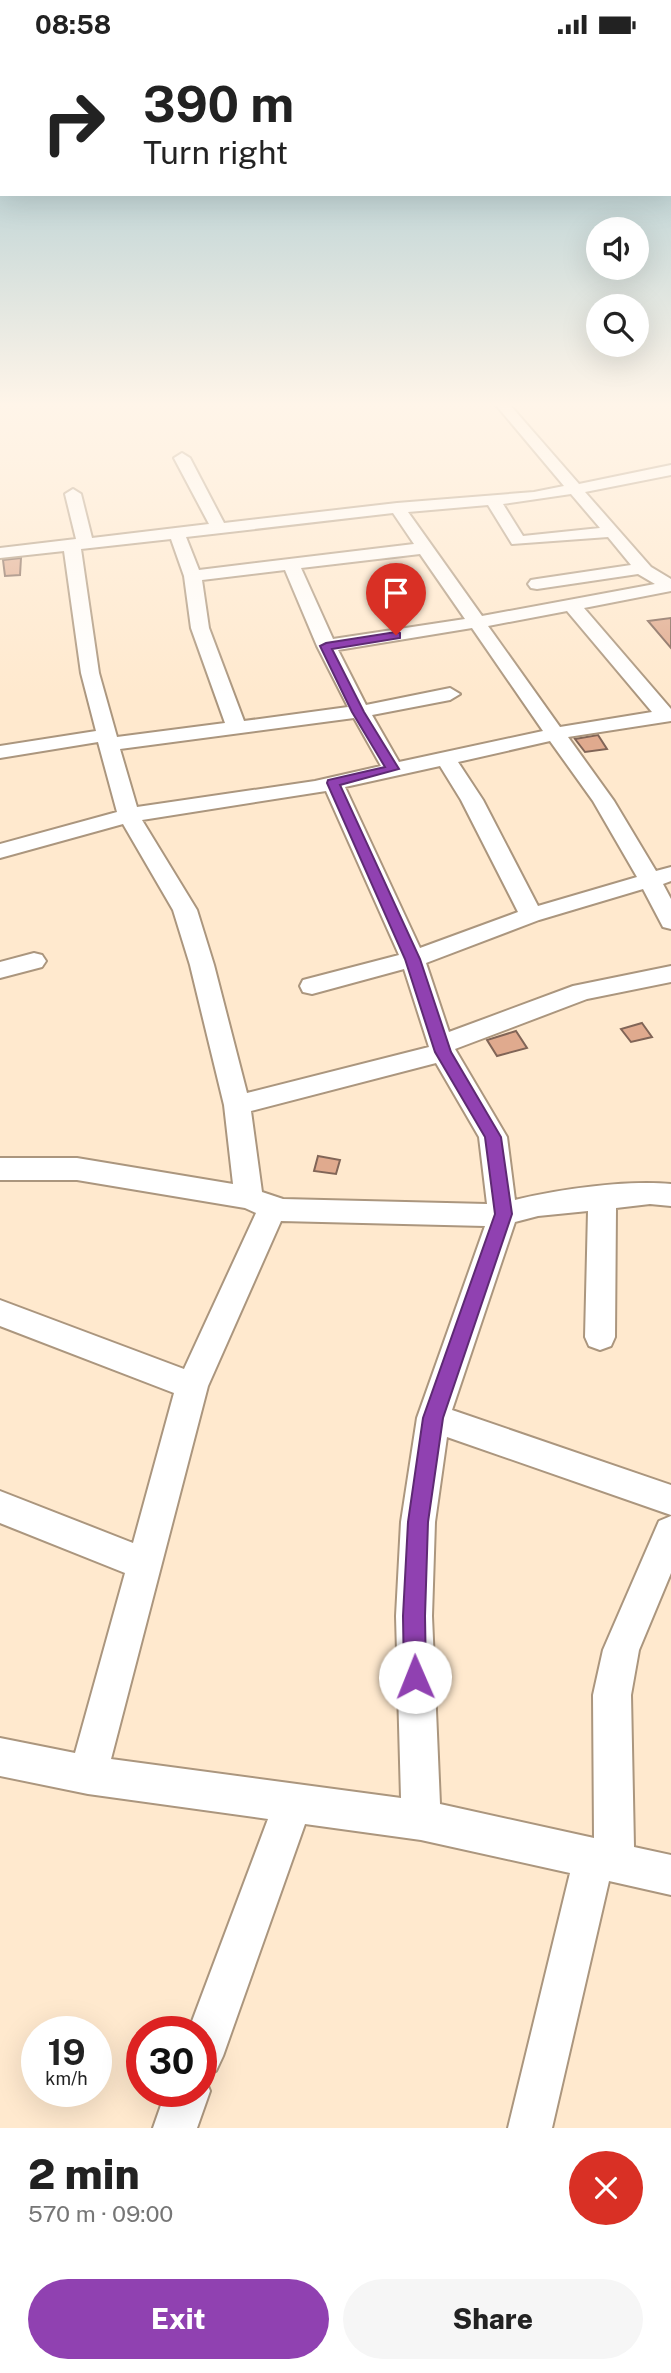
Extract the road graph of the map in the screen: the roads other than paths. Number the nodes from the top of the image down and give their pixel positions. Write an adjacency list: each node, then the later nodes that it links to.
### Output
1 (74, 502): 10 (street)
2 (205, 502): 7 (street)
3 (471, 502): 6 (street)
4 (494, 502): 8 (street)
5 (587, 502): 8 (street)
6 (397, 509): 7 (street); 11 (street)
7 (219, 529): 9 (street)
8 (613, 532): 14 (street)
9 (177, 534): 10 (street); 15 (street)
10 (79, 546): 12 (street); 26 (street)
11 (425, 548): 13 (street); 19 (street)
12 (0, 553)
13 (291, 565): 15 (street); 20 (street)
14 (642, 568): 16 (street); 17 (street)
15 (194, 576): 24 (street)
16 (537, 584)
17 (671, 586): 18 (street)
18 (572, 605): 19 (street); 23 (street)
19 (479, 622): 20 (street); 25 (street)
20 (326, 646): 22 (street)
21 (450, 694): 22 (street)
22 (358, 712): 24 (street); 29 (street)
23 (668, 716): 25 (street)
24 (236, 726): 26 (street)
25 (555, 734): 28 (street); 33 (street)
26 (107, 740): 27 (street); 31 (street)
27 (0, 752)
28 (445, 758): 29 (street); 34 (street)
29 (393, 769): 30 (street)
30 (333, 783): 31 (street); 36 (street)
31 (129, 816): 32 (street); 42 (street)
32 (0, 851)
33 (661, 878): 34 (street); 35 (street)
34 (531, 915): 36 (street)
35 (671, 922)
36 (413, 959): 40 (street); 41 (street)
37 (34, 961): 38 (street)
38 (0, 970)
39 (671, 974): 41 (street)
40 (312, 986)
41 (442, 1048): 42 (street); 47 (street)
42 (237, 1105): 46 (street)
43 (0, 1169): 46 (street)
44 (671, 1195): 45 (street)
45 (602, 1199): 47 (street); 49 (street)
46 (260, 1203): 47 (street); 50 (street)
47 (503, 1214): 51 (street)
48 (0, 1313): 50 (street)
49 (600, 1337)
50 (192, 1386): 55 (street)
51 (433, 1418): 52 (street); 59 (street)
52 (671, 1500)
53 (0, 1507): 55 (street)
54 (671, 1531): 60 (street)
55 (146, 1565): 57 (street)
56 (0, 1758): 57 (street)
57 (88, 1775): 58 (street)
58 (294, 1801): 59 (street); 62 (street)
59 (421, 1820): 60 (street)
60 (604, 1859): 61 (street); 65 (street)
61 (671, 1875)
62 (216, 2016)
63 (182, 2107): 64 (street)
64 (175, 2128)
65 (530, 2128)

